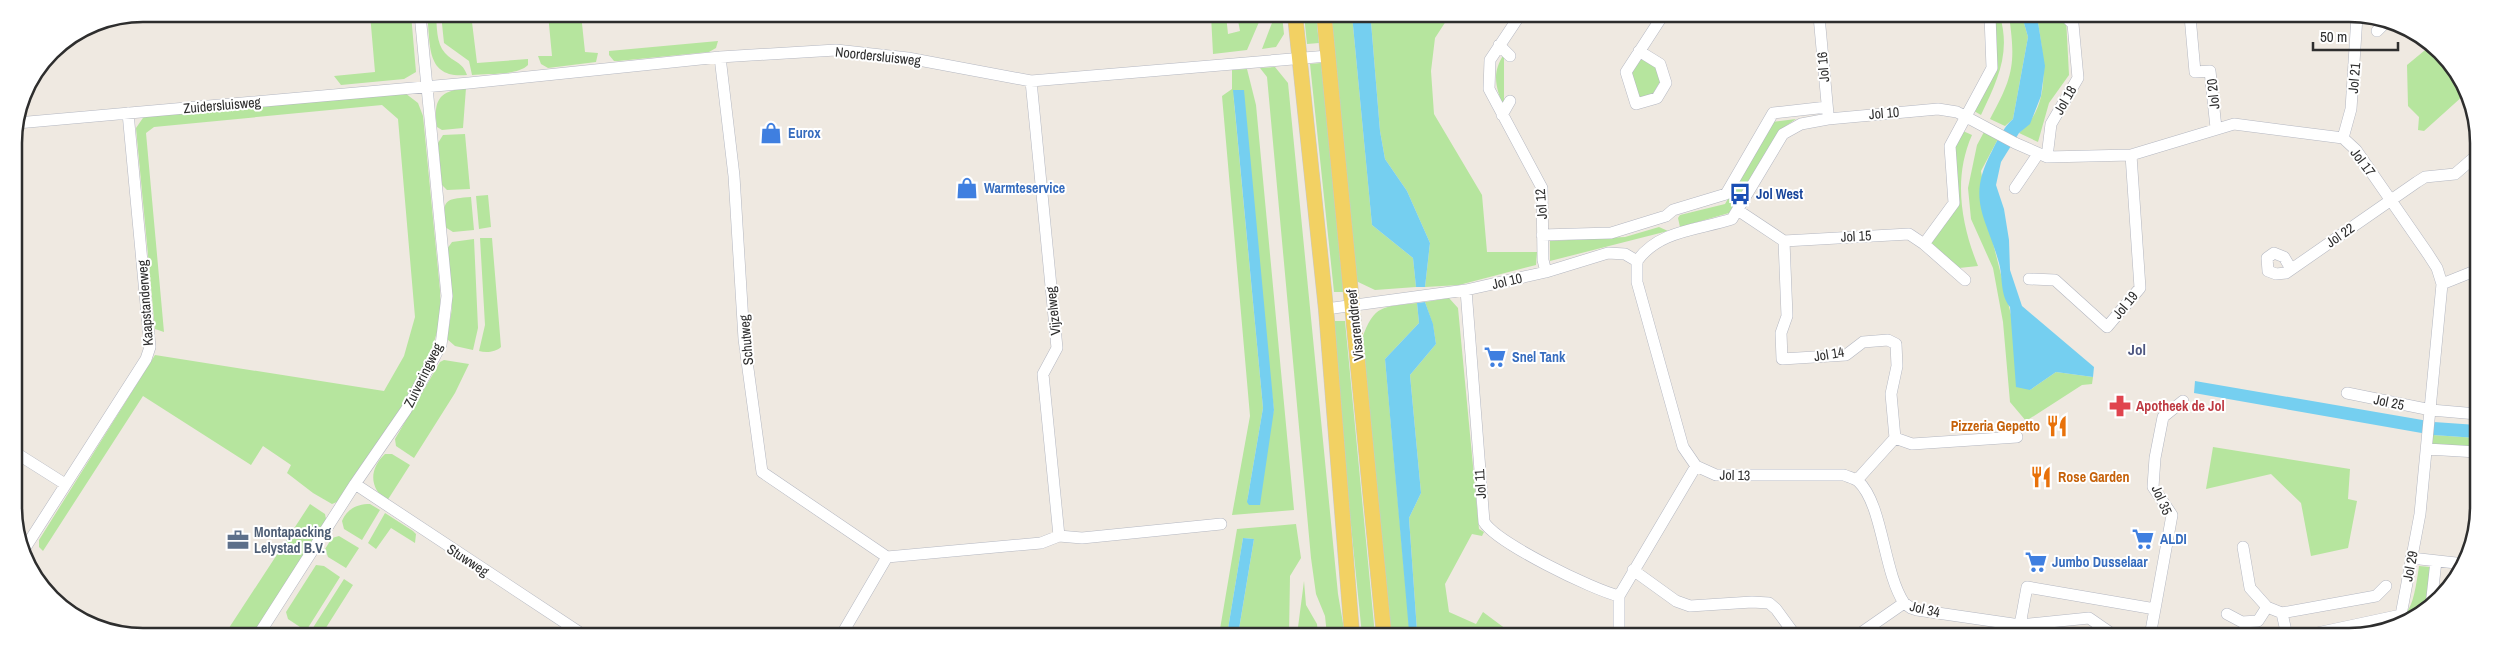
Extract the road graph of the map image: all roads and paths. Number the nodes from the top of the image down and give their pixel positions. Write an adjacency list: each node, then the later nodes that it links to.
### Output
1 (421, 22): 20 (street, Zuiveringweg)
2 (1296, 22): 18 (main road, Visarenddreef)
3 (1325, 22): 15 (main road, Visarenddreef)
4 (1515, 22): 13 (street, Jol 12)
5 (1655, 22): 14 (street)
6 (1820, 22): 23 (street, Jol 16)
7 (1990, 22): 25 (street)
8 (2071, 22): 29 (street, Jol 18)
9 (2191, 22): 27 (street, Jol 20)
10 (2357, 23): 28 (street, Jol 21)
11 (2381, 27): 12 (street)
12 (2377, 31)
13 (1499, 45): 16 (street); 24 (street, Jol 12)
14 (1639, 51): 14 (street)
15 (1328, 56): 18 (street, Noordersluisweg); 48 (main road, Visarenddreef)
16 (1510, 56)
17 (720, 57): 19 (street, Noordersluisweg); 20 (street, Noordersluisweg); 67 (street, Schutweg)
18 (1299, 59): 19 (street, Noordersluisweg); 49 (main road, Visarenddreef)
19 (1031, 81): 64 (street, Vijzelweg)
20 (427, 85): 22 (street, Zuidersluisweg); 62 (street, Zuiveringweg)
21 (1510, 102): 24 (street)
22 (128, 113): 26 (street, Zuidersluisweg); 61 (street, Kaapstanderweg)
23 (1828, 113): 25 (street, Jol 10); 34 (street, Jol 10); 35 (street, Jol 10)
24 (1502, 115): 37 (street, Jol 12)
25 (1965, 116): 29 (street, Jol 17); 39 (street)
26 (25, 122)
27 (2216, 128): 28 (street, Jol 17); 30 (street, Jol 17)
28 (2343, 138): 33 (street, Jol 17)
29 (2042, 155): 30 (street, Jol 17); 32 (street)
30 (2130, 155): 44 (street, Jol 19)
31 (2470, 161): 33 (street, Jol 22)
32 (2015, 188)
33 (2390, 200): 41 (street, Jol 22); 46 (street, Jol 17)
34 (1739, 211): 36 (street); 38 (street)
35 (1666, 216): 36 (street); 37 (street, Jol 10)
36 (1676, 234): 40 (street)
37 (1542, 235): 42 (street, Jol 12)
38 (1784, 241): 39 (street, Jol 15); 55 (street, Jol 14)
39 (1924, 244): 45 (street, Jol 15)
40 (1637, 261): 42 (street, Jol 10); 59 (street)
41 (2291, 269)
42 (1546, 272): 47 (street, Jol 10)
43 (2470, 273): 46 (street)
44 (2029, 279)
45 (1966, 280)
46 (2442, 284): 53 (street, Jol 17)
47 (1466, 290): 48 (street, Jol 10); 74 (street, Jol 11)
48 (1353, 306): 49 (street, Jol 10); 83 (main road, Visarenddreef)
49 (1326, 309): 82 (main road, Visarenddreef)
50 (2348, 393): 53 (street, Jol 25)
51 (2183, 401): 77 (street, Jol 35)
52 (2470, 414): 53 (street, Jol 25)
53 (2430, 415): 56 (street, Jol 29)
54 (2018, 437): 55 (street)
55 (1895, 438): 60 (street)
56 (2427, 449): 57 (street); 68 (street, Jol 29)
57 (2470, 452)
58 (22, 457): 61 (street)
59 (1696, 466): 60 (street, Jol 13); 71 (street)
60 (1857, 480): 75 (street)
61 (65, 484): 65 (street, Kaapstanderweg)
62 (355, 484): 92 (street, Zuiveringweg); 93 (street, Stuwweg)
63 (1221, 524): 64 (street)
64 (1059, 536): 67 (street)
65 (28, 543)
66 (2243, 546): 76 (street)
67 (887, 557): 94 (street)
68 (2411, 558): 69 (street); 80 (street, Jol 29)
69 (2436, 561): 70 (street); 73 (street)
70 (2456, 563)
71 (1633, 570): 74 (street); 85 (street)
72 (2386, 586): 78 (street, Jol 29)
73 (2432, 594)
74 (1619, 596): 84 (street)
75 (1904, 604): 81 (street, Jol 34); 86 (street, Jol 34)
76 (2267, 607): 78 (street); 79 (street)
77 (2155, 609): 81 (street); 88 (street, Jol 35)
78 (2282, 613): 89 (street)
79 (2227, 614)
80 (2354, 624): 90 (street, Jol 29); 91 (street)
81 (2020, 625): 87 (street, Jol 34)
82 (1351, 627)
83 (1383, 627)
84 (1619, 627)
85 (1790, 627)
86 (1871, 627)
87 (2101, 627)
88 (2152, 627)
89 (2285, 627)
90 (2341, 627)
91 (2355, 627)
92 (263, 628)
93 (573, 628)
94 (847, 628)

